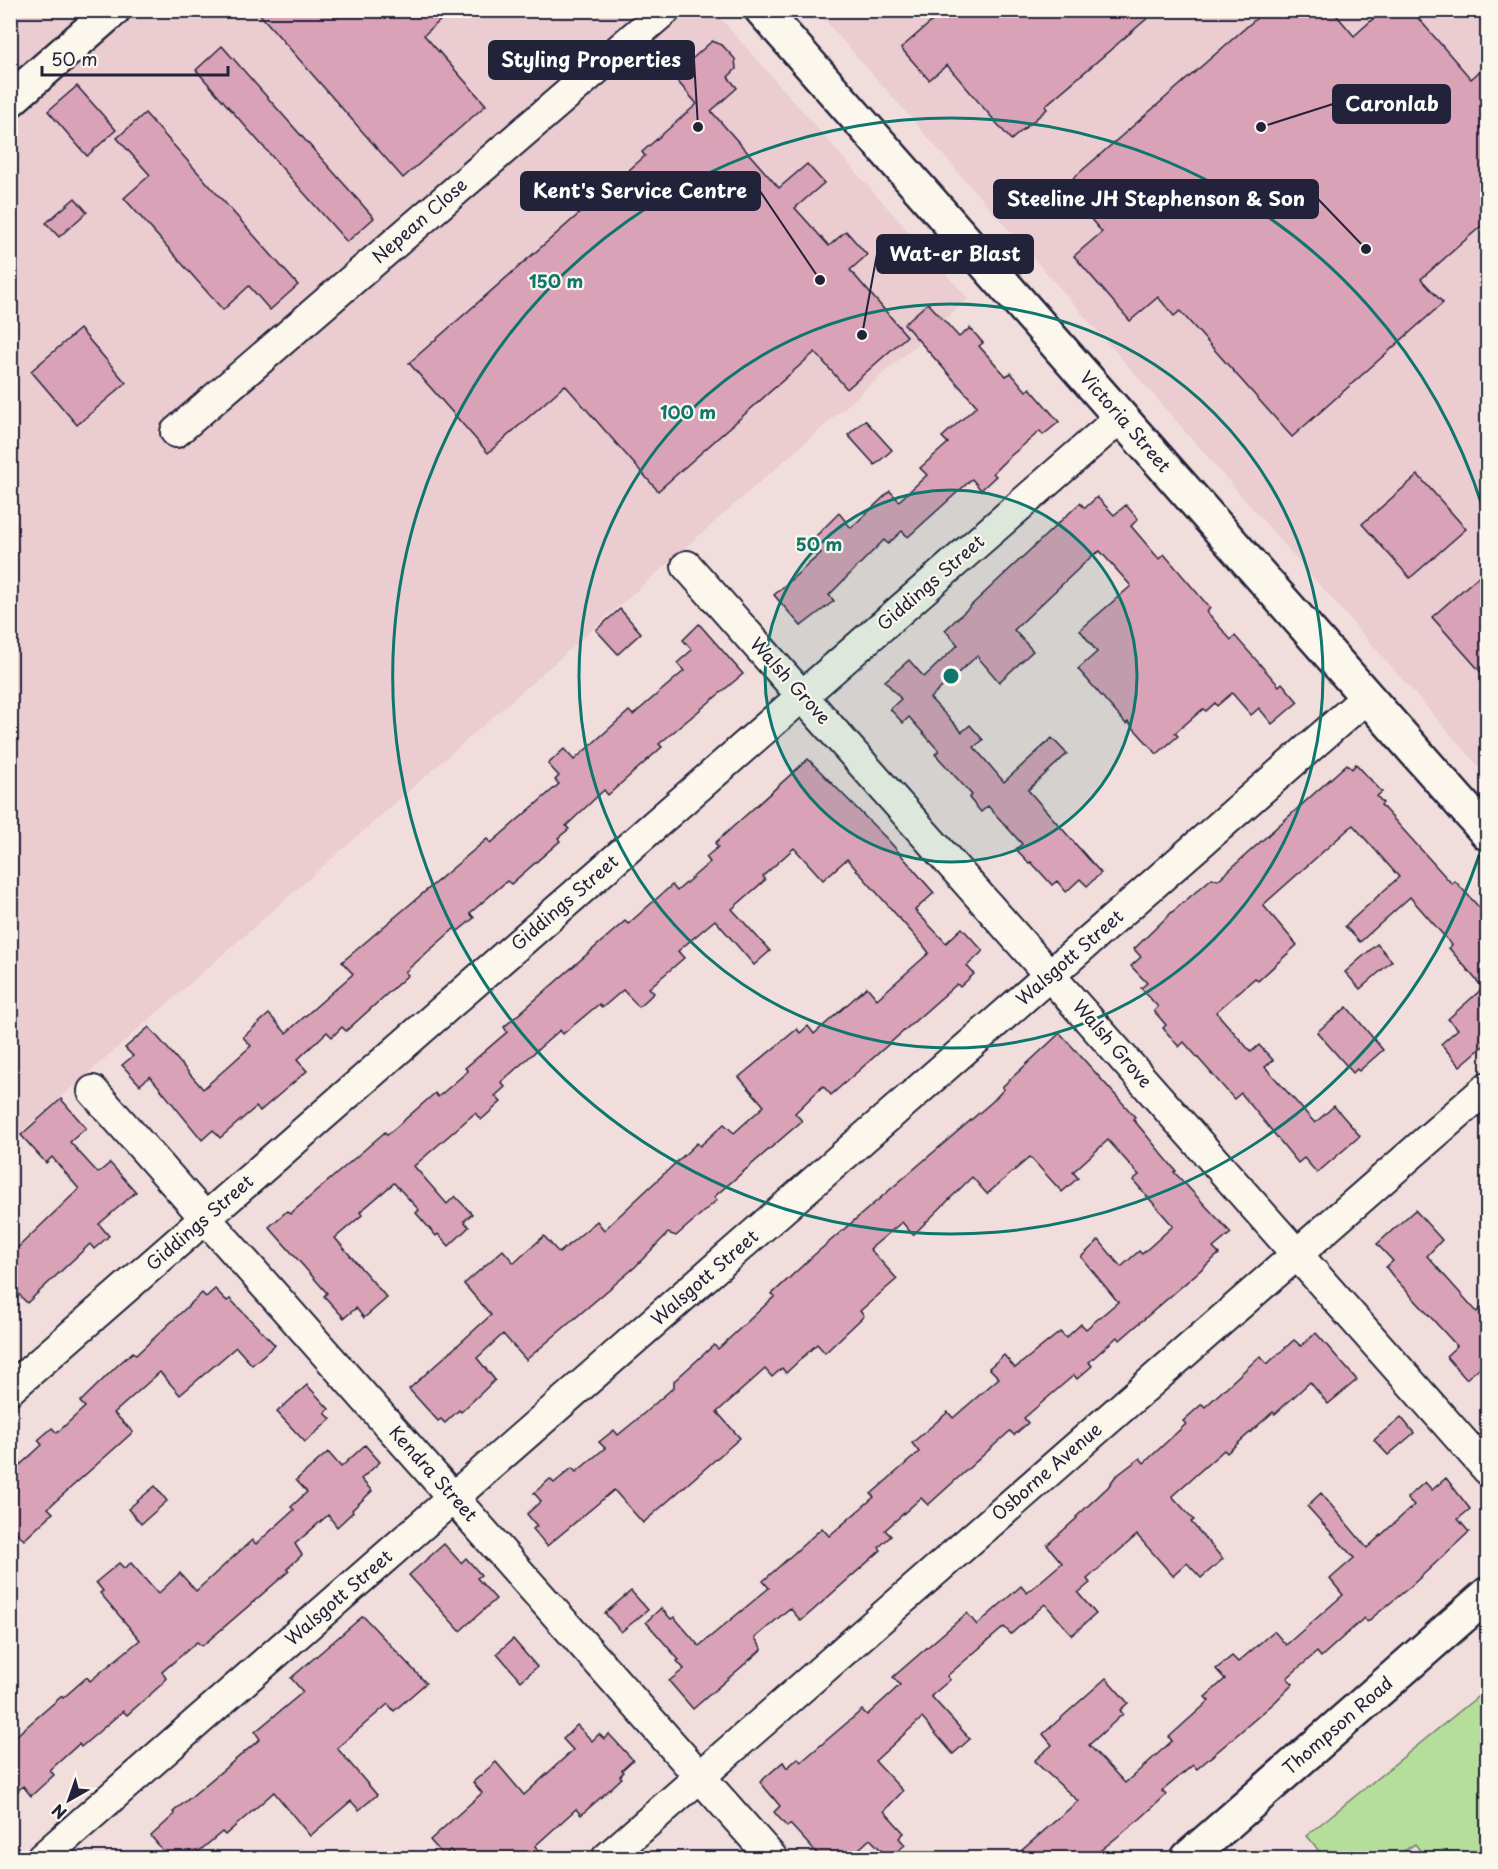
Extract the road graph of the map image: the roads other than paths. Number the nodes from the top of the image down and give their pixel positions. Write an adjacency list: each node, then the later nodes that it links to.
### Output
1 (113, 10): 4 (street)
2 (665, 10): 6 (street, Nepean Close)
3 (762, 10): 5 (street, Victoria Street)
4 (10, 100)
5 (1121, 417): 8 (street, Giddings Street); 9 (street, Victoria Street)
6 (176, 432)
7 (687, 566): 8 (street, Walsh Grove)
8 (803, 695): 11 (street, Walsh Grove); 14 (street, Giddings Street)
9 (1367, 697): 10 (street, Victoria Street); 11 (street, Walsgott Street)
10 (1488, 834)
11 (1052, 975): 15 (street, Walsh Grove); 18 (street, Walsgott Street)
12 (1488, 1087): 15 (street, Osborne Avenue)
13 (93, 1091): 14 (street, Kendra Street)
14 (206, 1217): 16 (street, Giddings Street); 18 (street, Kendra Street)
15 (1296, 1254): 17 (street, Walsh Grove); 20 (street, Osborne Avenue)
16 (10, 1389)
17 (1488, 1470)
18 (454, 1498): 20 (street, Kendra Street); 21 (street, Walsgott Street)
19 (1488, 1594): 24 (street, Thompson Road)
20 (700, 1776): 22 (street, Osborne Avenue); 23 (street, Kendra Street)
21 (42, 1858)
22 (606, 1858)
23 (772, 1858)
24 (1188, 1858)

